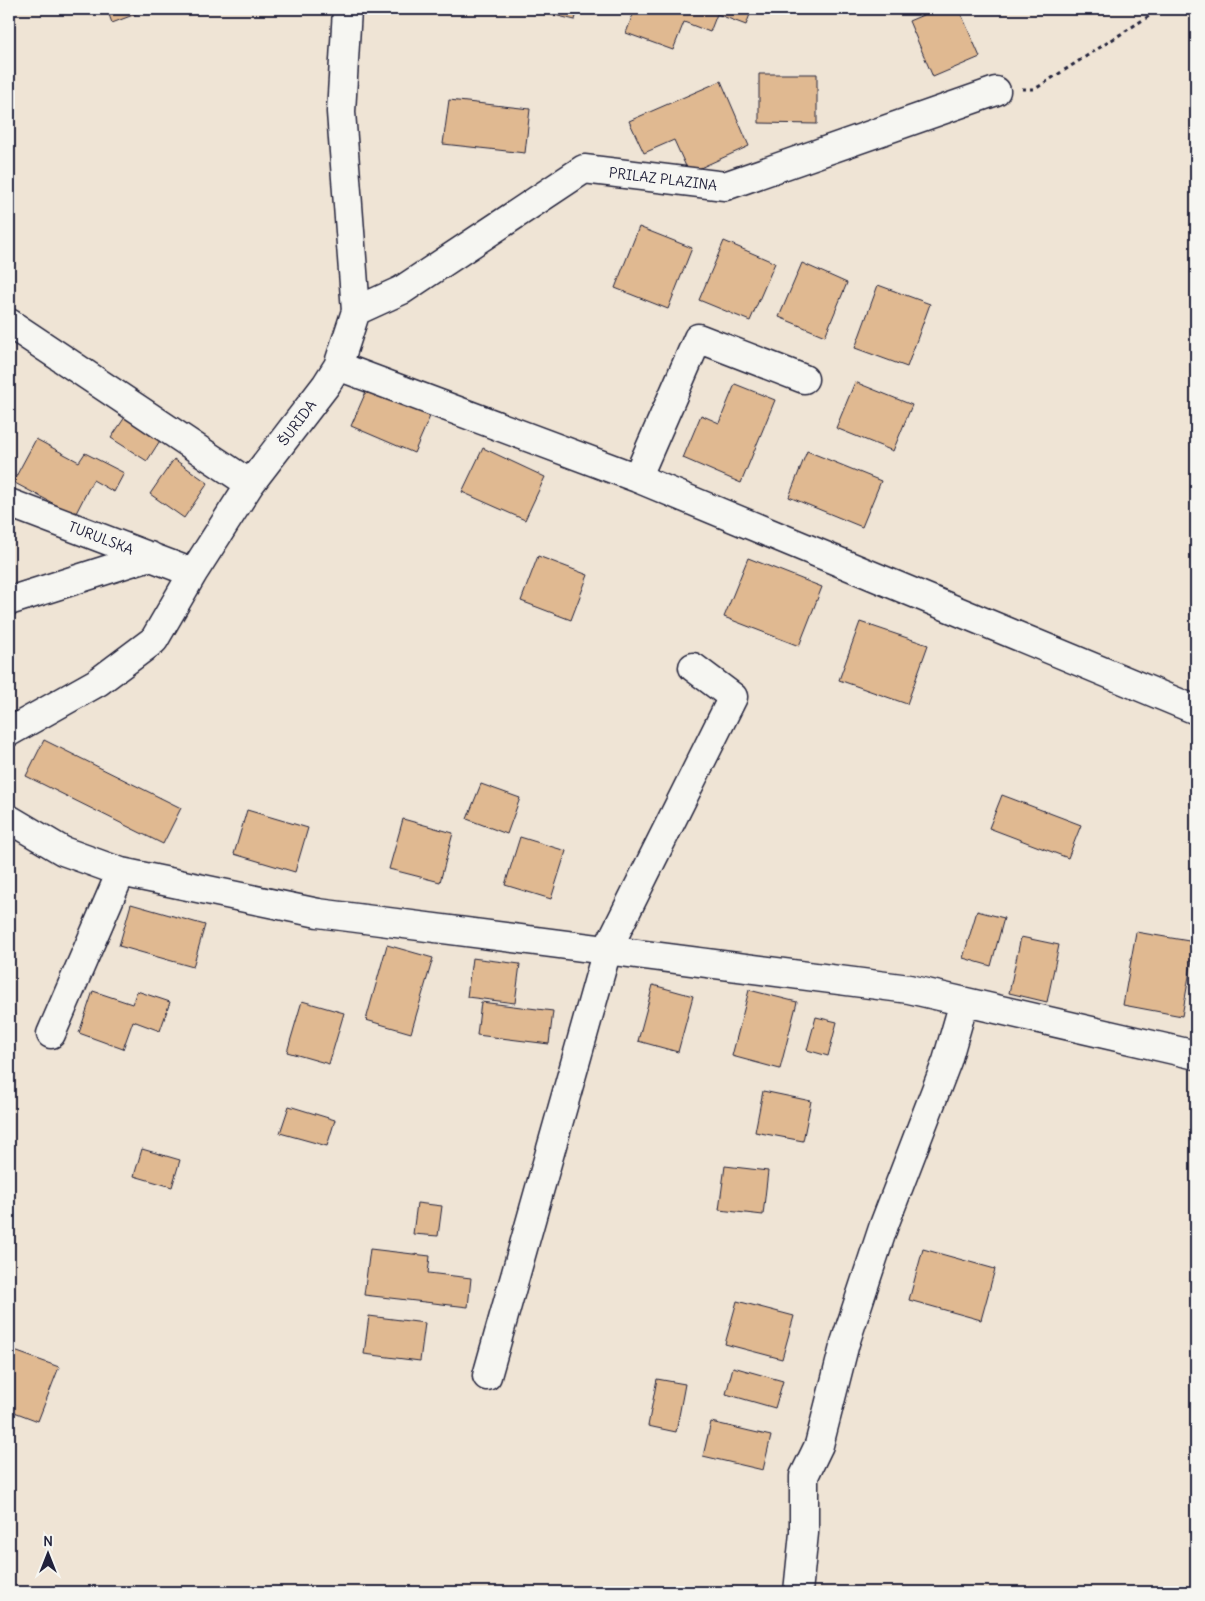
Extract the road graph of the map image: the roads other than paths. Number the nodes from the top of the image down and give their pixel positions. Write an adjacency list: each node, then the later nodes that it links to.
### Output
1 (347, 9): 3 (street, ŠURIDA)
2 (996, 91): 3 (street, PRILAZ PLAZINA)
3 (356, 311): 5 (street, ŠURIDA)
4 (9, 323): 8 (street)
5 (338, 366): 7 (street); 8 (street, ŠURIDA)
6 (804, 379): 7 (street)
7 (637, 478): 14 (street)
8 (250, 484): 11 (street, ŠURIDA)
9 (9, 503): 10 (street, TURULSKA)
10 (150, 556): 11 (street, TURULSKA); 12 (street)
11 (193, 573): 15 (street, ŠURIDA)
12 (9, 601)
13 (693, 668): 18 (street)
14 (1196, 710)
15 (9, 732)
16 (9, 819): 17 (street)
17 (121, 872): 18 (street); 20 (street)
18 (606, 950): 19 (street); 22 (street)
19 (964, 1002): 21 (street); 23 (street)
20 (51, 1034)
21 (1196, 1055)
22 (487, 1376)
23 (798, 1592)

